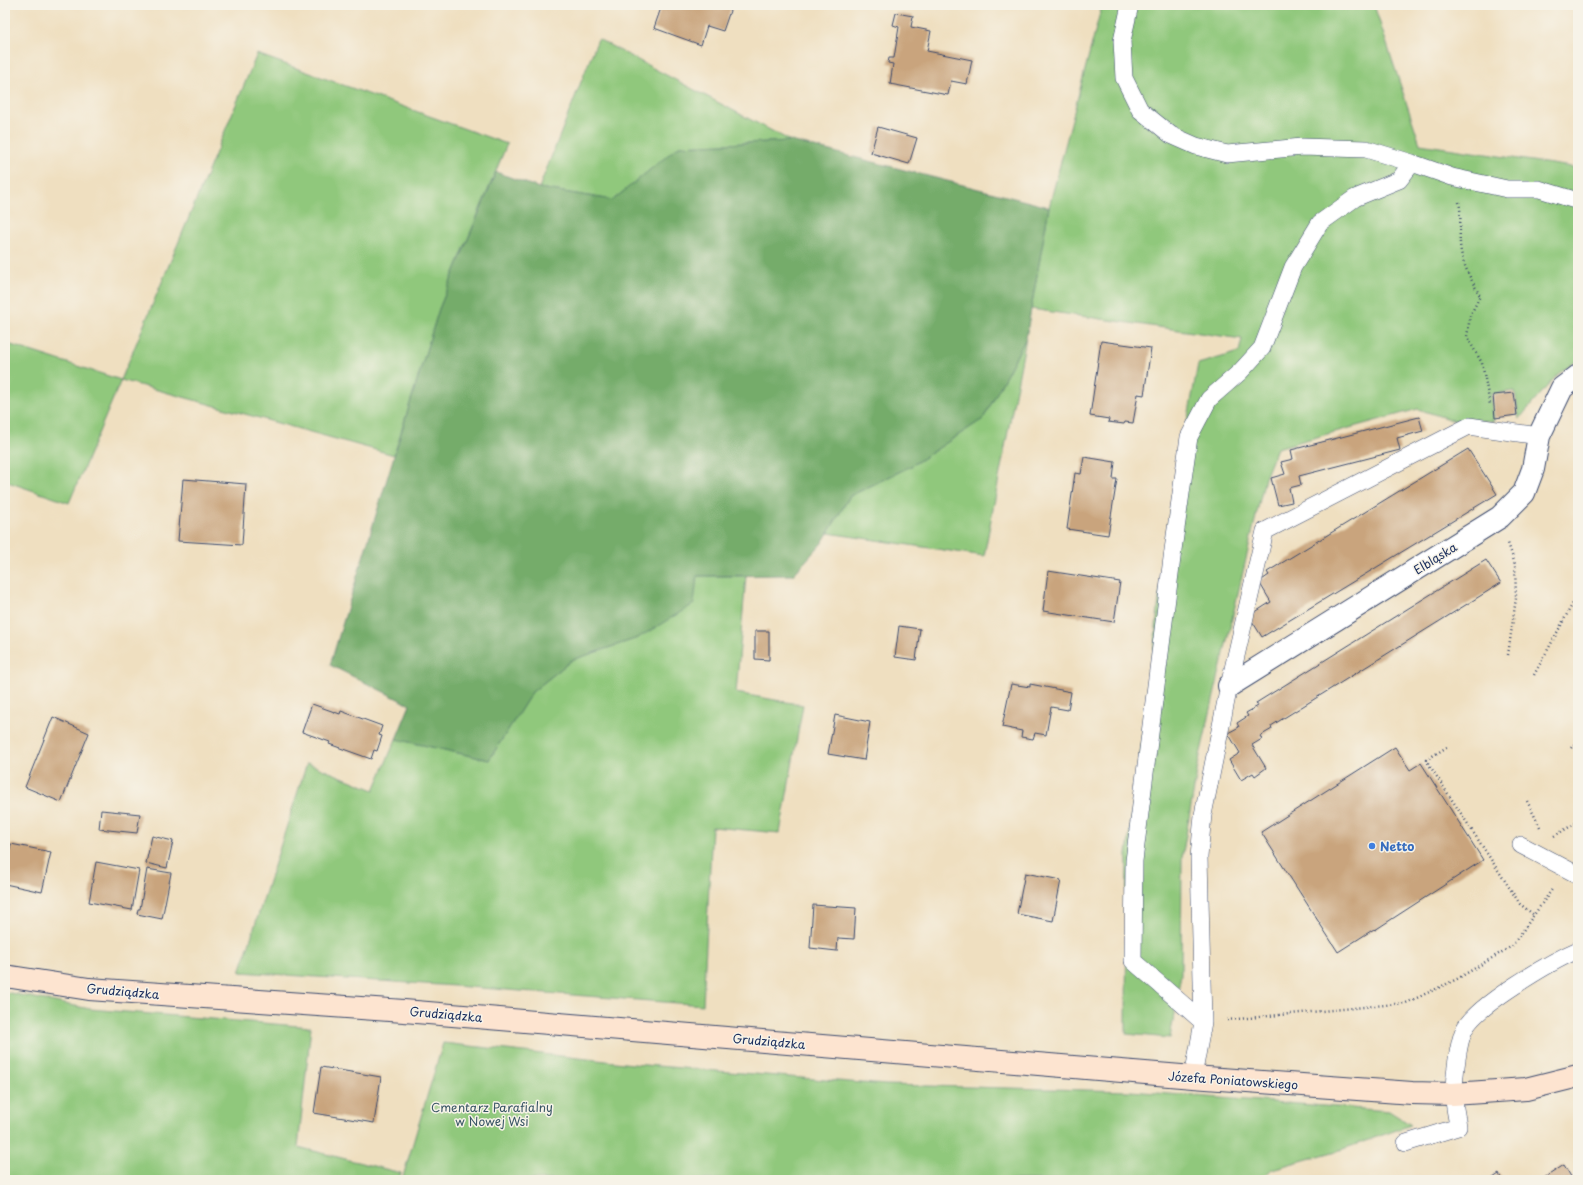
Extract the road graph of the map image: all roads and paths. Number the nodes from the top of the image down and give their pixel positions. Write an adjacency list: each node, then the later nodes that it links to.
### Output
1 (1130, 5): 2 (lane)
2 (1412, 163): 3 (lane); 24 (lane)
3 (1452, 177): 4 (lane); 6 (path)
4 (1578, 201)
5 (1578, 376): 7 (street, Elbląska)
6 (1494, 430): 7 (lane); 12 (lane)
7 (1539, 436): 8 (street, Elbląska)
8 (1500, 517): 10 (path); 12 (street, Elbląska)
9 (1578, 594): 11 (path)
10 (1508, 655)
11 (1534, 675)
12 (1229, 686): 24 (lane)
13 (1578, 740): 15 (path)
14 (1447, 747): 21 (path)
15 (1571, 748)
16 (1527, 801): 18 (path)
17 (1578, 822): 20 (path)
18 (1542, 830)
19 (1521, 844): 20 (lane)
20 (1571, 871): 21 (path)
21 (1534, 915): 24 (path)
22 (1578, 950): 28 (lane)
23 (5, 976): 25 (street, Grudziądzka)
24 (1203, 1022): 27 (lane)
25 (888, 1051): 27 (street, Józefa Poniatowskiego)
26 (1578, 1076): 28 (street, Józefa Poniatowskiego)
27 (1194, 1077): 28 (street, Józefa Poniatowskiego)
28 (1454, 1094): 29 (lane)
29 (1406, 1142)

